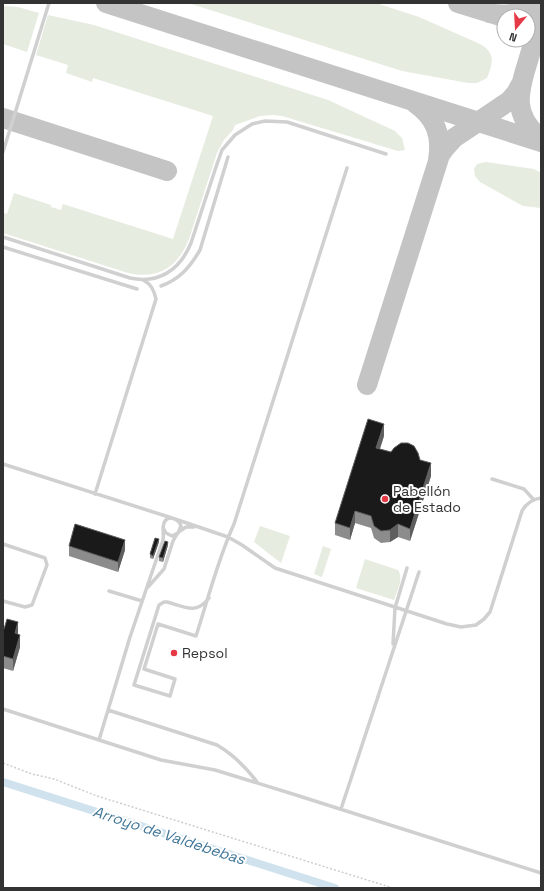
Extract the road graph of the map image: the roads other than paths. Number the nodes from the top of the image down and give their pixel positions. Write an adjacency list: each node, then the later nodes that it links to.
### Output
1 (49, 3): 2 (lane)
2 (3, 152)
3 (386, 154): 5 (lane)
4 (228, 157): 7 (lane)
5 (216, 167): 7 (lane); 10 (lane)
6 (347, 168): 23 (lane)
7 (224, 170): 11 (lane)
8 (3, 238): 10 (lane)
9 (3, 247): 12 (lane)
10 (143, 280): 15 (lane)
11 (161, 286)
12 (136, 289)
13 (3, 464): 15 (lane)
14 (492, 479): 17 (lane)
15 (95, 494): 18 (lane)
16 (541, 498): 17 (lane)
17 (534, 500): 33 (lane)
18 (152, 512): 19 (lane); 20 (lane)
19 (174, 518): 20 (lane); 21 (lane); 22 (lane)
20 (164, 526): 22 (lane); 27 (lane)
21 (201, 528): 22 (lane); 23 (lane)
22 (179, 532): 27 (lane)
23 (228, 537): 29 (lane); 32 (lane)
24 (3, 544): 30 (lane)
25 (407, 568): 32 (lane)
26 (419, 572): 33 (lane)
27 (146, 590): 31 (lane)
28 (109, 591): 31 (lane)
29 (208, 598): 29 (lane)
30 (3, 601)
31 (142, 601): 36 (lane)
32 (395, 608): 33 (lane); 34 (lane)
33 (406, 611): 34 (lane)
34 (393, 649): 39 (lane)
35 (3, 709): 37 (lane)
36 (108, 710): 37 (lane); 38 (lane)
37 (99, 740): 38 (lane)
38 (258, 783): 39 (lane)
39 (341, 809): 40 (lane)
40 (541, 873)

